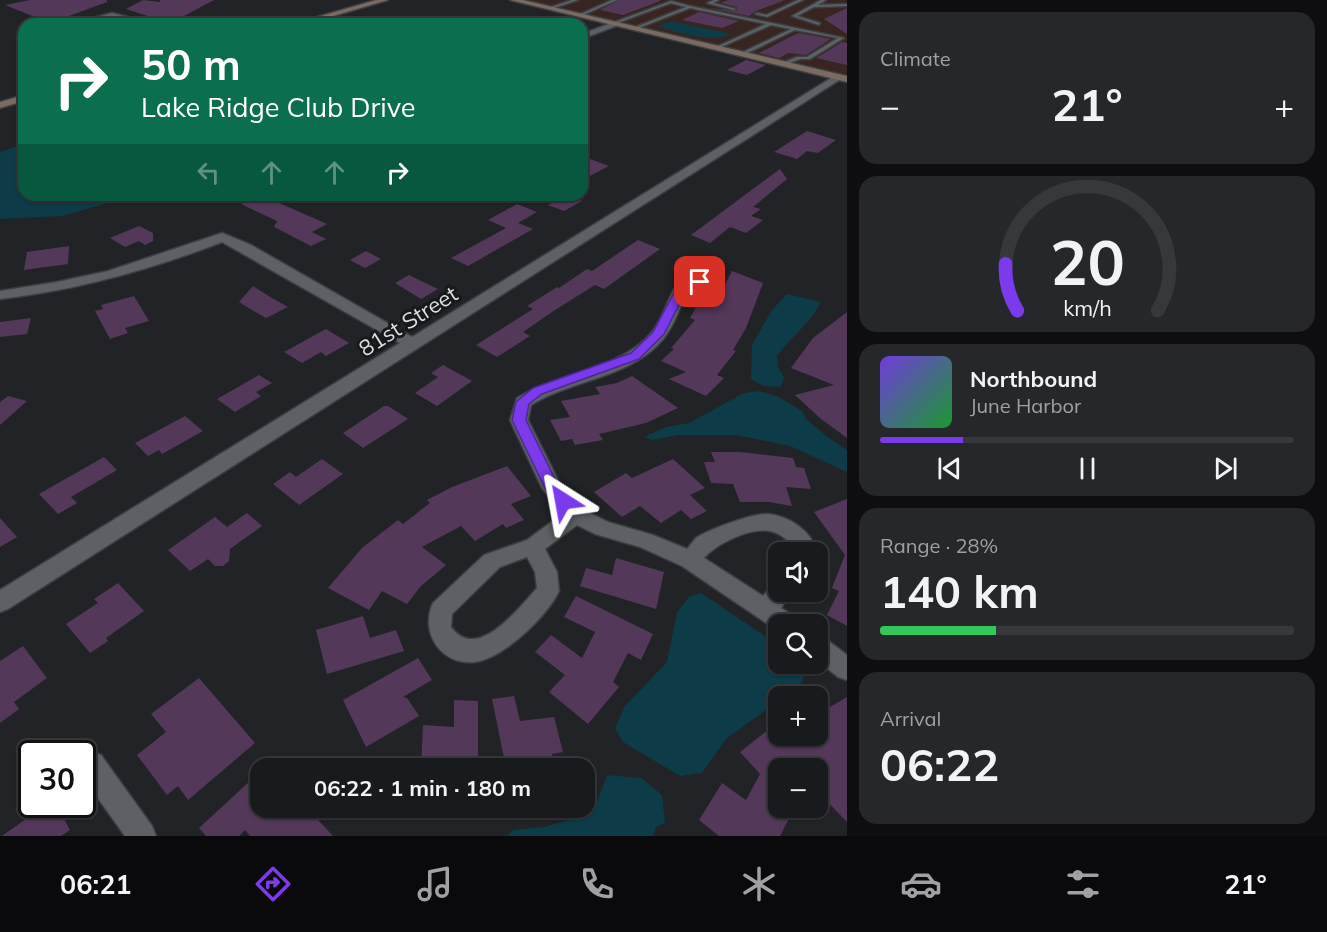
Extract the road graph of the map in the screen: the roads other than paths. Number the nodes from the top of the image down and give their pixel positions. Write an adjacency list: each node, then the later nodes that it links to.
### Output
1 (384, 0): 19 (street)
2 (514, 0): 13 (street)
3 (576, 0): 13 (lane)
4 (615, 0): 16 (lane)
5 (661, 0): 9 (lane)
6 (717, 0): 14 (lane)
7 (801, 0): 15 (lane)
8 (824, 0): 12 (lane)
9 (671, 2): 11 (lane); 21 (lane)
10 (847, 5): 12 (lane)
11 (690, 6): 20 (lane); 23 (lane)
12 (813, 6): 22 (lane)
13 (550, 8): 16 (street)
14 (735, 10)
15 (746, 12)
16 (580, 15): 21 (street)
17 (100, 18): 18 (street)
18 (122, 18)
19 (319, 18)
20 (771, 23): 24 (lane); 26 (lane)
21 (615, 24): 23 (street); 25 (street)
22 (819, 24)
23 (635, 28): 26 (street)
24 (795, 28): 27 (lane); 28 (lane)
25 (588, 35)
26 (717, 48): 27 (street)
27 (743, 54): 28 (street)
28 (783, 64): 29 (street)
29 (843, 78): 34 (street, 81st Street)
30 (18, 100): 31 (street)
31 (0, 105)
32 (700, 282): 35 (street)
33 (0, 295): 34 (street)
34 (413, 344): 40 (street, 81st Street)
35 (574, 514): 37 (street); 38 (street)
36 (804, 542): 38 (street)
37 (533, 547): 37 (street)
38 (690, 560): 39 (street)
39 (768, 597)
40 (0, 602)
41 (828, 655): 42 (street)
42 (847, 669)
43 (96, 772): 44 (street)
44 (142, 836)

